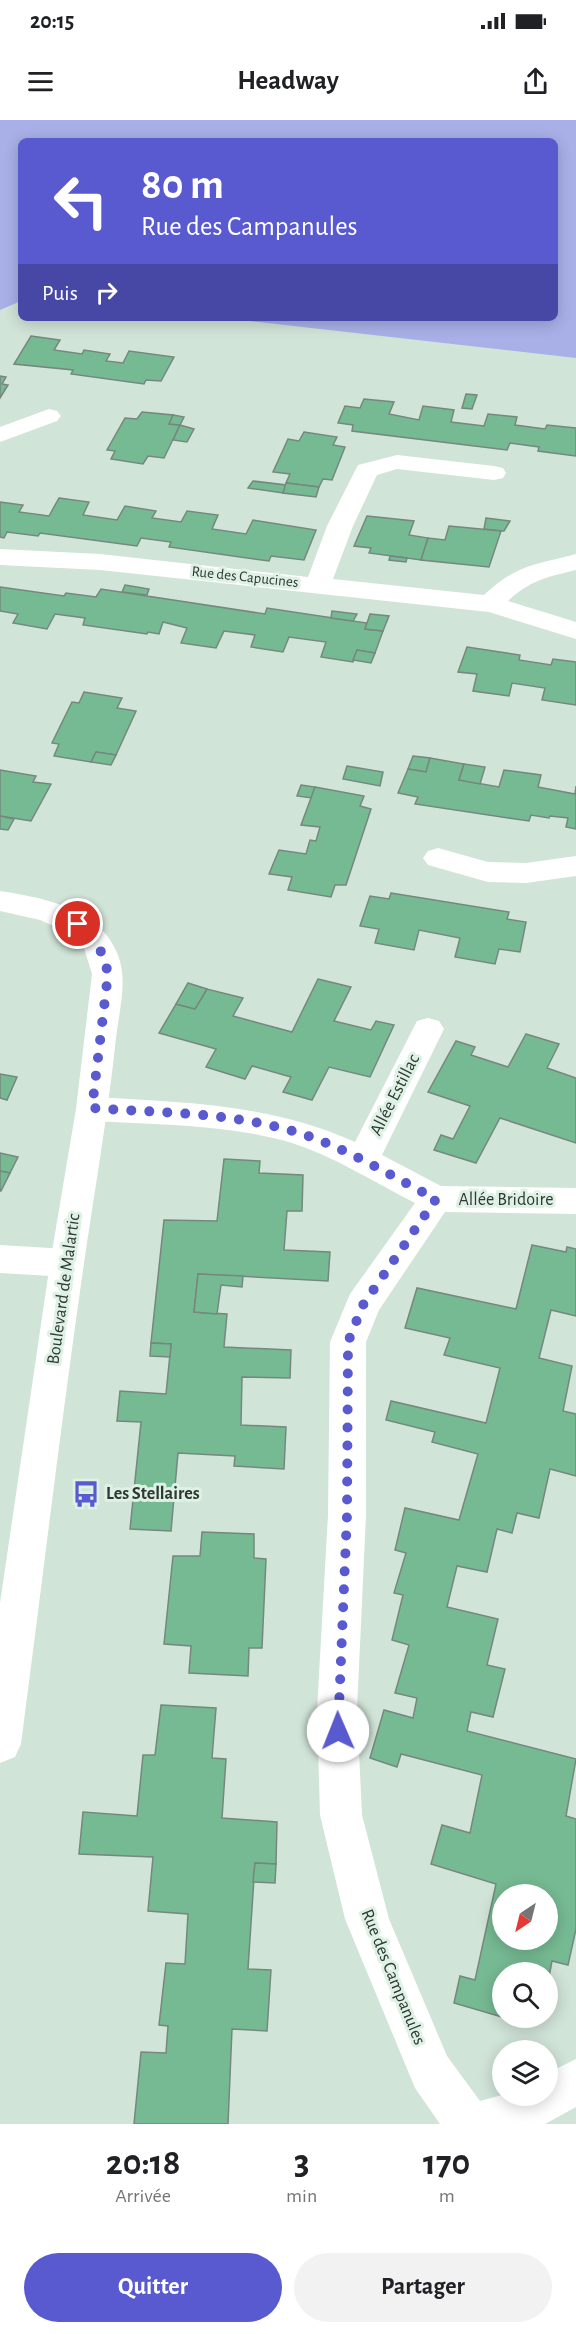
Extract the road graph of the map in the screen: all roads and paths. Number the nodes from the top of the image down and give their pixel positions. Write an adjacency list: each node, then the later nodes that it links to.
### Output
1 (49, 416): 2 (street)
2 (0, 435)
3 (494, 473): 6 (street)
4 (0, 557): 6 (street, Rue des Capucines)
5 (576, 562): 7 (street)
6 (318, 585): 7 (street, Rue des Capucines)
7 (490, 604): 8 (street, Rue des Capucines)
8 (576, 631)
9 (438, 858): 10 (street)
10 (576, 866)
11 (0, 901): 13 (street, Boulevard de Malartic)
12 (428, 1029): 14 (street, Allée Estillac)
13 (92, 1108): 14 (street); 18 (street, Boulevard de Malartic)
14 (362, 1161): 15 (street)
15 (436, 1199): 16 (street, Allée Bridoire); 21 (street, Rue des Campanules)
16 (576, 1201)
17 (0, 1259): 18 (street)
18 (67, 1263): 19 (street, Boulevard de Malartic)
19 (0, 1744)
20 (576, 2082): 22 (street)
21 (468, 2124)
22 (480, 2124)

